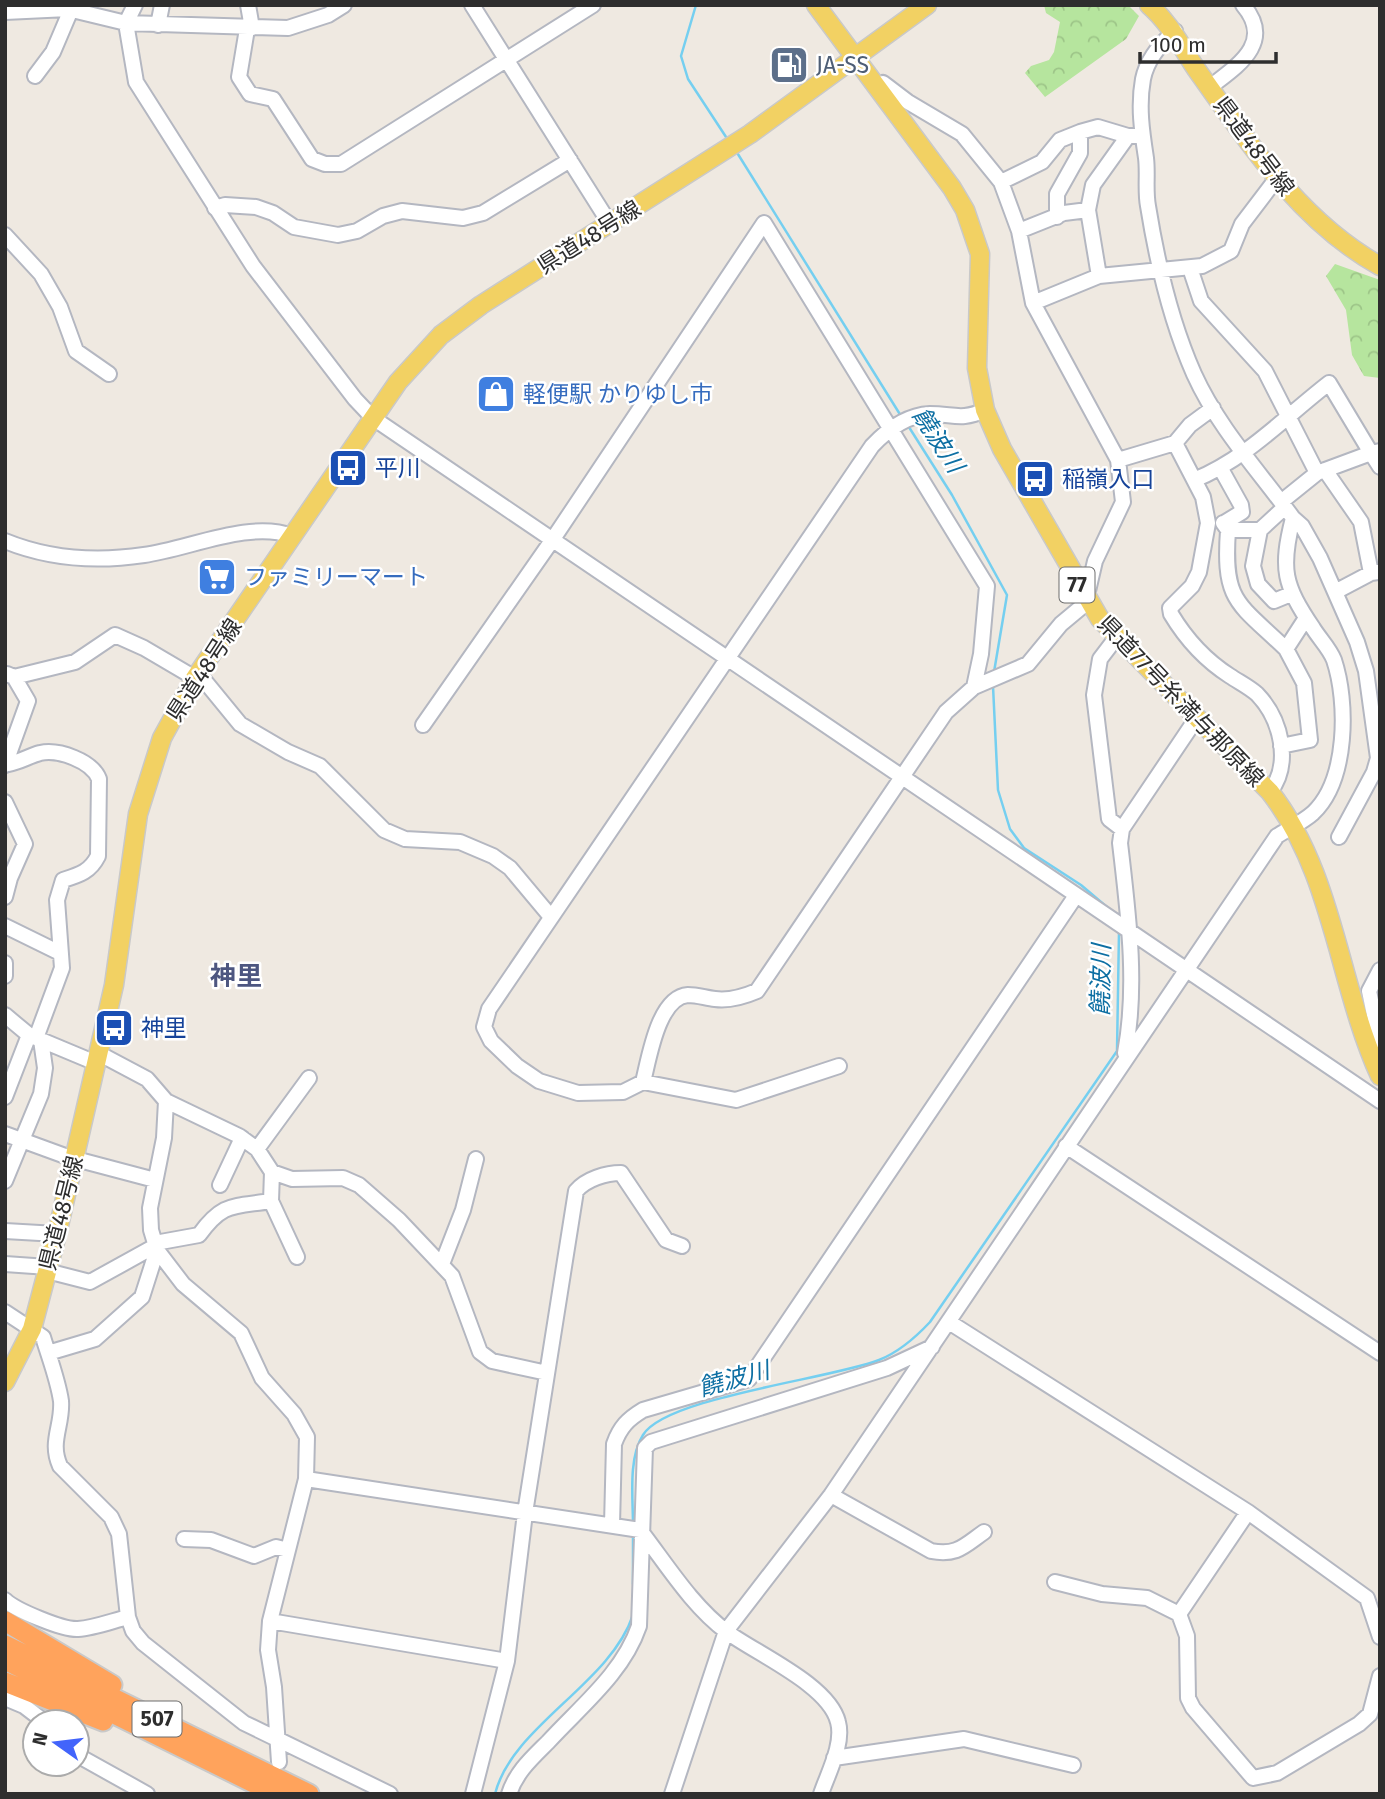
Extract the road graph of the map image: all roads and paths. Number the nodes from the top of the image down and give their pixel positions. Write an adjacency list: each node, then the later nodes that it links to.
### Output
1 (135, 5): 17 (street)
2 (162, 5): 18 (street)
3 (248, 5): 19 (street)
4 (308, 5): 16 (street)
5 (344, 5): 16 (street)
6 (472, 5): 22 (street)
7 (593, 5): 22 (street)
8 (816, 5): 21 (main road, 県道77号糸満与那原線 / 77)
9 (927, 5): 21 (main road, 県道48号線)
10 (1149, 5): 20 (main road, 県道48号線)
11 (1243, 5): 25 (street)
12 (39, 7): 13 (street); 15 (street)
13 (73, 8): 14 (street); 23 (street)
14 (104, 11): 17 (street)
15 (5, 12)
16 (316, 19): 19 (street)
17 (126, 23): 18 (street); 31 (street)
18 (158, 25): 19 (street)
19 (249, 29): 22 (street)
20 (1175, 31): 25 (main road, 県道48号線); 27 (street)
21 (854, 58): 24 (main road, 県道77号糸満与那原線 / 77); 34 (main road, 県道48号線)
22 (506, 59): 28 (street)
23 (34, 76)
24 (876, 87): 30 (street); 44 (main road, 県道77号糸満与那原線 / 77)
25 (1210, 87): 29 (main road, 県道48号線)
26 (1080, 132): 27 (street); 30 (street); 33 (street)
27 (1134, 136): 32 (street); 39 (street)
28 (570, 160): 31 (street); 34 (street)
29 (1277, 178): 37 (main road, 県道48号線); 38 (street)
30 (1000, 182): 35 (street)
31 (215, 208): 46 (street)
32 (1088, 210): 33 (street); 40 (street)
33 (1057, 217): 35 (street)
34 (610, 224): 46 (main road, 県道48号線)
35 (1019, 231): 41 (street)
36 (5, 235): 42 (street)
37 (1380, 266)
38 (1190, 268): 39 (street); 45 (street)
39 (1160, 271): 40 (street); 43 (street)
40 (1099, 276): 41 (street)
41 (1033, 303): 51 (street)
42 (109, 374)
43 (1213, 408): 48 (street); 50 (street)
44 (985, 410): 47 (street); 66 (main road, 県道77号糸満与那原線 / 77)
45 (1289, 414): 49 (street); 50 (street); 54 (street)
46 (373, 418): 60 (main road, 県道48号線); 61 (street)
47 (890, 428): 61 (street); 70 (street); 73 (street)
48 (1175, 443): 51 (street); 55 (street)
49 (1375, 452): 52 (street); 54 (street)
50 (1242, 455): 53 (street); 56 (street)
51 (1118, 460): 66 (street)
52 (1380, 467)
53 (1221, 469): 55 (street); 58 (street)
54 (1321, 471): 56 (street); 63 (street)
55 (1194, 480): 57 (street)
56 (1286, 509): 59 (street); 64 (street); 65 (street)
57 (1208, 523): 58 (street); 76 (street)
58 (1226, 526): 59 (street); 69 (street)
59 (1260, 530): 65 (street)
60 (292, 536): 62 (street); 72 (main road, 県道48号線)
61 (553, 539): 70 (street); 75 (street)
62 (5, 541)
63 (1375, 572): 64 (street)
64 (1335, 592): 83 (street)
65 (1291, 594): 67 (street)
66 (1086, 599): 68 (main road, 県道77号糸満与那原線 / 77); 73 (street)
67 (1306, 618): 69 (street); 81 (street)
68 (1116, 638): 74 (main road, 県道77号糸満与那原線 / 77); 82 (street)
69 (1286, 649): 76 (street)
70 (726, 657): 78 (street); 86 (street)
71 (10, 675): 72 (street); 77 (street)
72 (197, 676): 86 (street); 96 (main road, 県道48号線)
73 (974, 687): 78 (street)
74 (1196, 719): 79 (main road, 県道77号糸満与那原線 / 77); 82 (street)
75 (423, 725)
76 (1281, 746): 79 (street)
77 (7, 765): 89 (street)
78 (900, 776): 85 (street); 101 (street)
79 (1270, 792): 81 (main road, 県道77号糸満与那原線 / 77)
80 (5, 803): 84 (street)
81 (1293, 826): 91 (street); 97 (main road, 県道77号糸満与那原線 / 77)
82 (1122, 829): 88 (street)
83 (1339, 837)
84 (5, 897)
85 (1075, 897): 88 (street); 137 (street)
86 (551, 917): 101 (street)
87 (5, 926): 89 (street)
88 (1130, 932): 91 (street); 98 (street)
89 (60, 953): 95 (street)
90 (5, 963): 93 (street)
91 (1187, 968): 98 (street); 104 (street)
92 (1380, 971): 97 (street)
93 (5, 976)
94 (5, 1015): 95 (street)
95 (36, 1038): 96 (street); 102 (street); 107 (street)
96 (97, 1058): 103 (street); 110 (main road, 県道48号線)
97 (1378, 1058)
98 (1124, 1062): 108 (street)
99 (839, 1066): 101 (street)
100 (309, 1078): 109 (street)
101 (643, 1082)
102 (5, 1097)
103 (166, 1101): 106 (street); 113 (street)
104 (1380, 1101)
105 (5, 1134): 107 (street)
106 (242, 1138): 109 (street); 115 (street)
107 (23, 1142): 110 (street); 114 (street)
108 (1066, 1146): 126 (street); 130 (street)
109 (257, 1149): 112 (street)
110 (75, 1159): 113 (street); 118 (main road, 県道48号線)
111 (476, 1159): 123 (street)
112 (272, 1172): 116 (street); 123 (street)
113 (155, 1180): 119 (street)
114 (5, 1181)
115 (220, 1185)
116 (271, 1201): 119 (street); 121 (street)
117 (5, 1231): 118 (street)
118 (57, 1234): 124 (main road, 県道48号線)
119 (156, 1246): 124 (street); 129 (street); 133 (street)
120 (682, 1246): 131 (street)
121 (297, 1258)
122 (5, 1264): 124 (street)
123 (442, 1264): 131 (street)
124 (48, 1269): 127 (main road, 県道48号線)
125 (5, 1312): 127 (street)
126 (949, 1322): 128 (street); 135 (street)
127 (32, 1329): 129 (street); 132 (main road, 県道48号線)
128 (932, 1347): 134 (street); 138 (street)
129 (48, 1353): 145 (street)
130 (1380, 1353)
131 (547, 1373): 136 (street)
132 (5, 1381)
133 (306, 1479): 136 (street); 141 (street)
134 (831, 1495): 139 (street); 148 (street)
135 (1248, 1512): 144 (street); 149 (street)
136 (525, 1513): 137 (street); 152 (street)
137 (612, 1525): 138 (street)
138 (640, 1530): 148 (street); 166 (street)
139 (984, 1531)
140 (184, 1539): 141 (street)
141 (288, 1550): 147 (street)
142 (1055, 1582): 144 (street)
143 (5, 1600): 145 (street)
144 (1179, 1614): 153 (street)
145 (128, 1617): 157 (street)
146 (5, 1621): 161 (highway)
147 (270, 1621): 152 (street); 157 (street)
148 (726, 1631): 158 (street); 167 (street)
149 (1380, 1637)
150 (5, 1645): 161 (highway, 507)
151 (5, 1660): 161 (highway, 507)
152 (507, 1661): 165 (street)
153 (1380, 1676)
154 (5, 1682): 161 (highway)
155 (5, 1698): 156 (street)
156 (27, 1708)
157 (278, 1738): 161 (street); 164 (street)
158 (834, 1758): 160 (street); 168 (street)
159 (91, 1763): 162 (street)
160 (1073, 1765)
161 (270, 1778): 163 (highway, 507)
162 (147, 1794)
163 (309, 1794)
164 (390, 1794)
165 (473, 1794)
166 (509, 1794)
167 (672, 1794)
168 (821, 1794)

